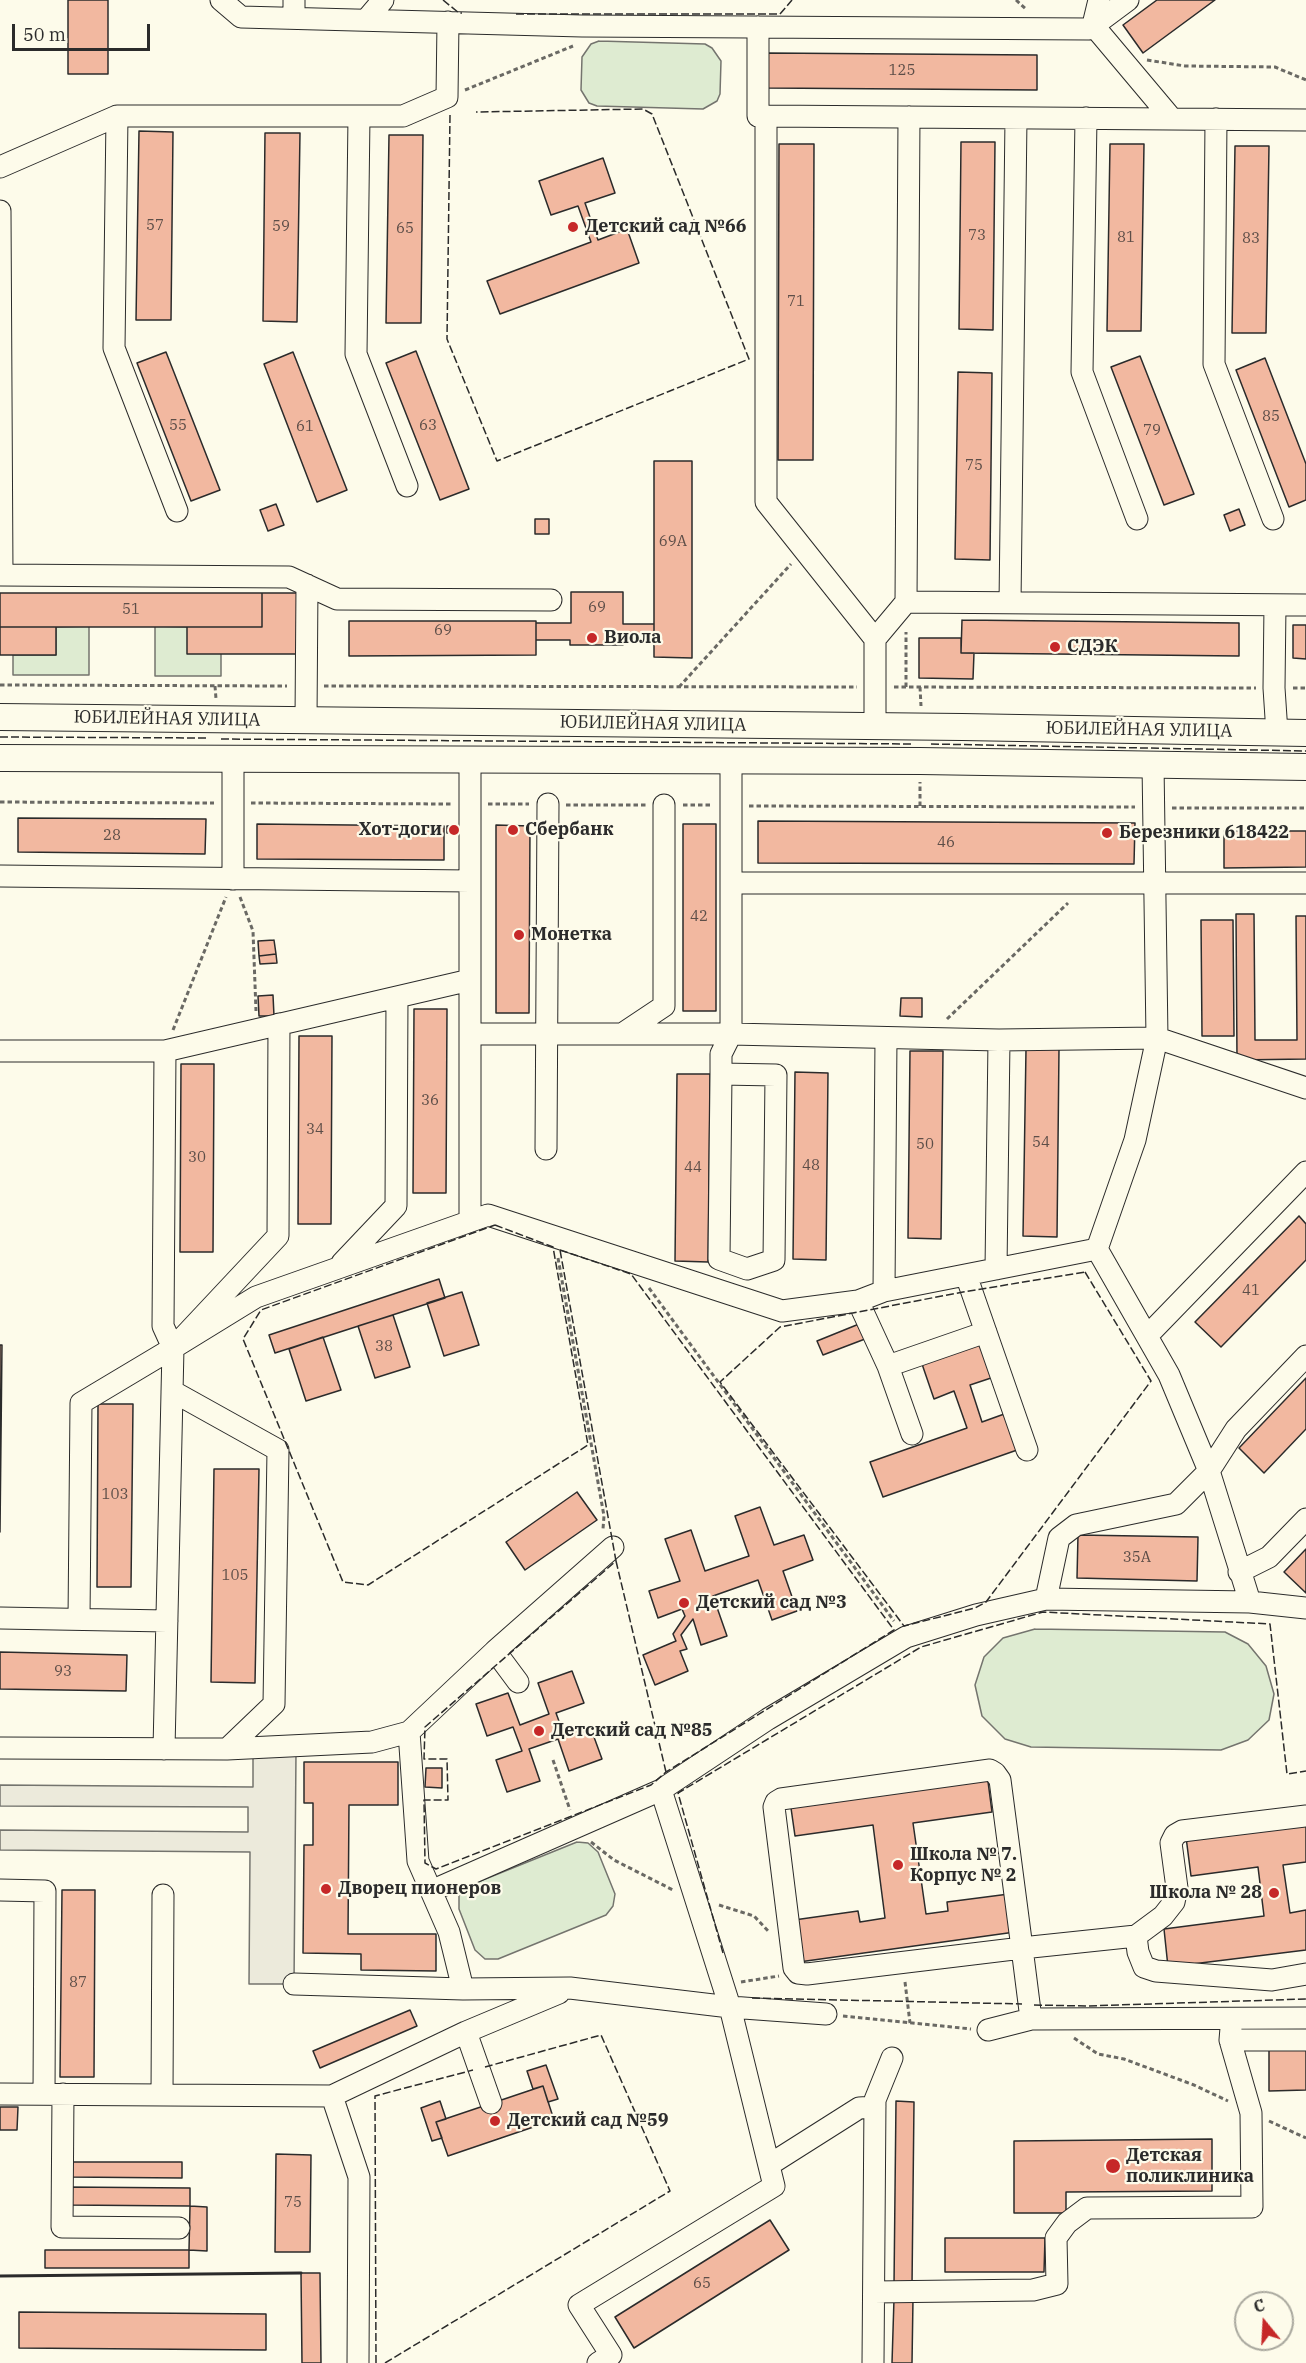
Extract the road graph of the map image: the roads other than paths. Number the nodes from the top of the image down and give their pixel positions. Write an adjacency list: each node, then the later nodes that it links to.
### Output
1 (221, 0): 5 (street)
2 (383, 0): 6 (street)
3 (1099, 0): 8 (street)
4 (1128, 0): 8 (street)
5 (294, 9): 6 (street)
6 (366, 20): 7 (street)
7 (448, 22): 9 (street); 11 (street)
8 (1093, 25): 9 (street); 16 (street)
9 (758, 27): 12 (street)
10 (117, 116): 11 (street); 19 (street); 22 (street)
11 (359, 116): 21 (street)
12 (766, 117): 13 (street); 32 (street)
13 (909, 117): 14 (street); 28 (street)
14 (1016, 118): 15 (street); 29 (street)
15 (1086, 118): 16 (street); 23 (street)
16 (1172, 119): 17 (street)
17 (1216, 119): 18 (street); 24 (street)
18 (1306, 120)
19 (0, 167)
20 (0, 212): 25 (street)
21 (407, 486)
22 (177, 511)
23 (1137, 519)
24 (1273, 519)
25 (1, 575): 26 (street)
26 (307, 585): 27 (street); 34 (street)
27 (550, 600)
28 (906, 602): 29 (street); 32 (street)
29 (1010, 603): 30 (street)
30 (1275, 605): 31 (street); 36 (street)
31 (1306, 605)
32 (875, 639): 35 (street)
33 (0, 717): 34 (main road, ЮБИЛЕЙНАЯ УЛИЦА)
34 (306, 720): 35 (main road, ЮБИЛЕЙНАЯ УЛИЦА)
35 (876, 726): 36 (main road, ЮБИЛЕЙНАЯ УЛИЦА)
36 (1277, 733): 37 (main road, ЮБИЛЕЙНАЯ УЛИЦА)
37 (1306, 733)
38 (0, 758): 39 (main road, ЮБИЛЕЙНАЯ УЛИЦА)
39 (233, 759): 40 (main road, ЮБИЛЕЙНАЯ УЛИЦА); 47 (street)
40 (470, 760): 41 (main road, ЮБИЛЕЙНАЯ УЛИЦА); 48 (street)
41 (731, 760): 42 (main road, ЮБИЛЕЙНАЯ УЛИЦА); 49 (street)
42 (1152, 764): 43 (main road, ЮБИЛЕЙНАЯ УЛИЦА); 50 (street)
43 (1306, 767)
44 (548, 804): 56 (street)
45 (664, 805): 57 (street)
46 (0, 876): 47 (street)
47 (233, 879): 48 (street)
48 (470, 881): 52 (street)
49 (731, 883): 50 (street); 58 (street)
50 (1154, 884): 51 (street); 60 (street)
51 (1306, 884)
52 (470, 980): 53 (street); 55 (street)
53 (397, 997): 54 (street); 70 (street)
54 (279, 1024): 63 (street); 79 (street)
55 (470, 1034): 56 (street); 68 (street)
56 (548, 1034): 57 (street); 66 (street)
57 (622, 1034): 58 (street)
58 (731, 1034): 59 (street); 64 (street)
59 (886, 1038): 61 (street); 74 (street)
60 (1157, 1038): 61 (street); 65 (street); 69 (street)
61 (999, 1040): 72 (street)
62 (0, 1051): 63 (street)
63 (165, 1051): 79 (street)
64 (721, 1074): 71 (street); 71 (street)
65 (1306, 1088)
66 (546, 1149)
67 (1306, 1172): 78 (street)
68 (470, 1221): 70 (street); 75 (street)
69 (1097, 1249): 72 (street); 78 (street)
70 (339, 1266): 79 (street)
71 (747, 1269): 75 (street)
72 (996, 1269): 73 (street)
73 (966, 1275): 74 (street); 77 (street)
74 (884, 1291): 76 (street)
75 (747, 1300): 76 (street)
76 (858, 1300): 81 (street)
77 (986, 1332): 81 (street); 84 (street)
78 (1147, 1336): 85 (street)
79 (173, 1348): 82 (street); 93 (street)
80 (1306, 1356): 85 (street)
81 (888, 1366): 83 (street)
82 (172, 1391): 94 (street); 100 (street)
83 (912, 1434)
84 (1027, 1450)
85 (1209, 1471): 88 (street); 89 (street)
86 (1306, 1519): 88 (street)
87 (607, 1551): 95 (street)
88 (1239, 1572): 90 (street)
89 (1046, 1599): 90 (street); 101 (street)
90 (1250, 1602): 91 (street)
91 (1306, 1608)
92 (0, 1618): 93 (street)
93 (79, 1619): 94 (street)
94 (167, 1621): 99 (street)
95 (495, 1651): 96 (street); 97 (street)
96 (518, 1682)
97 (409, 1732): 100 (street); 104 (street)
98 (0, 1748): 99 (street)
99 (164, 1749): 100 (street)
100 (227, 1749)
101 (661, 1790): 104 (street); 112 (street)
102 (1306, 1816): 106 (street)
103 (0, 1890): 123 (street)
104 (431, 1891): 111 (street)
105 (163, 1894): 124 (street)
106 (1136, 1936): 107 (street); 108 (street)
107 (1022, 1948): 107 (street); 115 (street)
108 (1306, 1974)
109 (294, 1984): 111 (street)
110 (570, 1988): 111 (street); 112 (street); 118 (street)
111 (463, 1989)
112 (730, 2007): 113 (street); 128 (street)
113 (826, 2014)
114 (1306, 2018): 116 (street)
115 (1038, 2019): 116 (street); 117 (street)
116 (1231, 2019): 119 (street)
117 (988, 2030)
118 (466, 2032): 125 (street); 126 (street)
119 (1230, 2040): 120 (street); 130 (street)
120 (1306, 2040)
121 (892, 2058): 127 (street)
122 (0, 2094): 123 (street)
123 (53, 2094): 124 (street); 129 (street)
124 (162, 2095): 125 (street)
125 (332, 2096): 131 (street)
126 (491, 2103)
127 (875, 2107): 128 (street); 130 (street)
128 (769, 2165): 132 (street)
129 (179, 2228)
130 (874, 2292): 133 (street)
131 (358, 2363)
132 (598, 2363)
133 (873, 2363)

